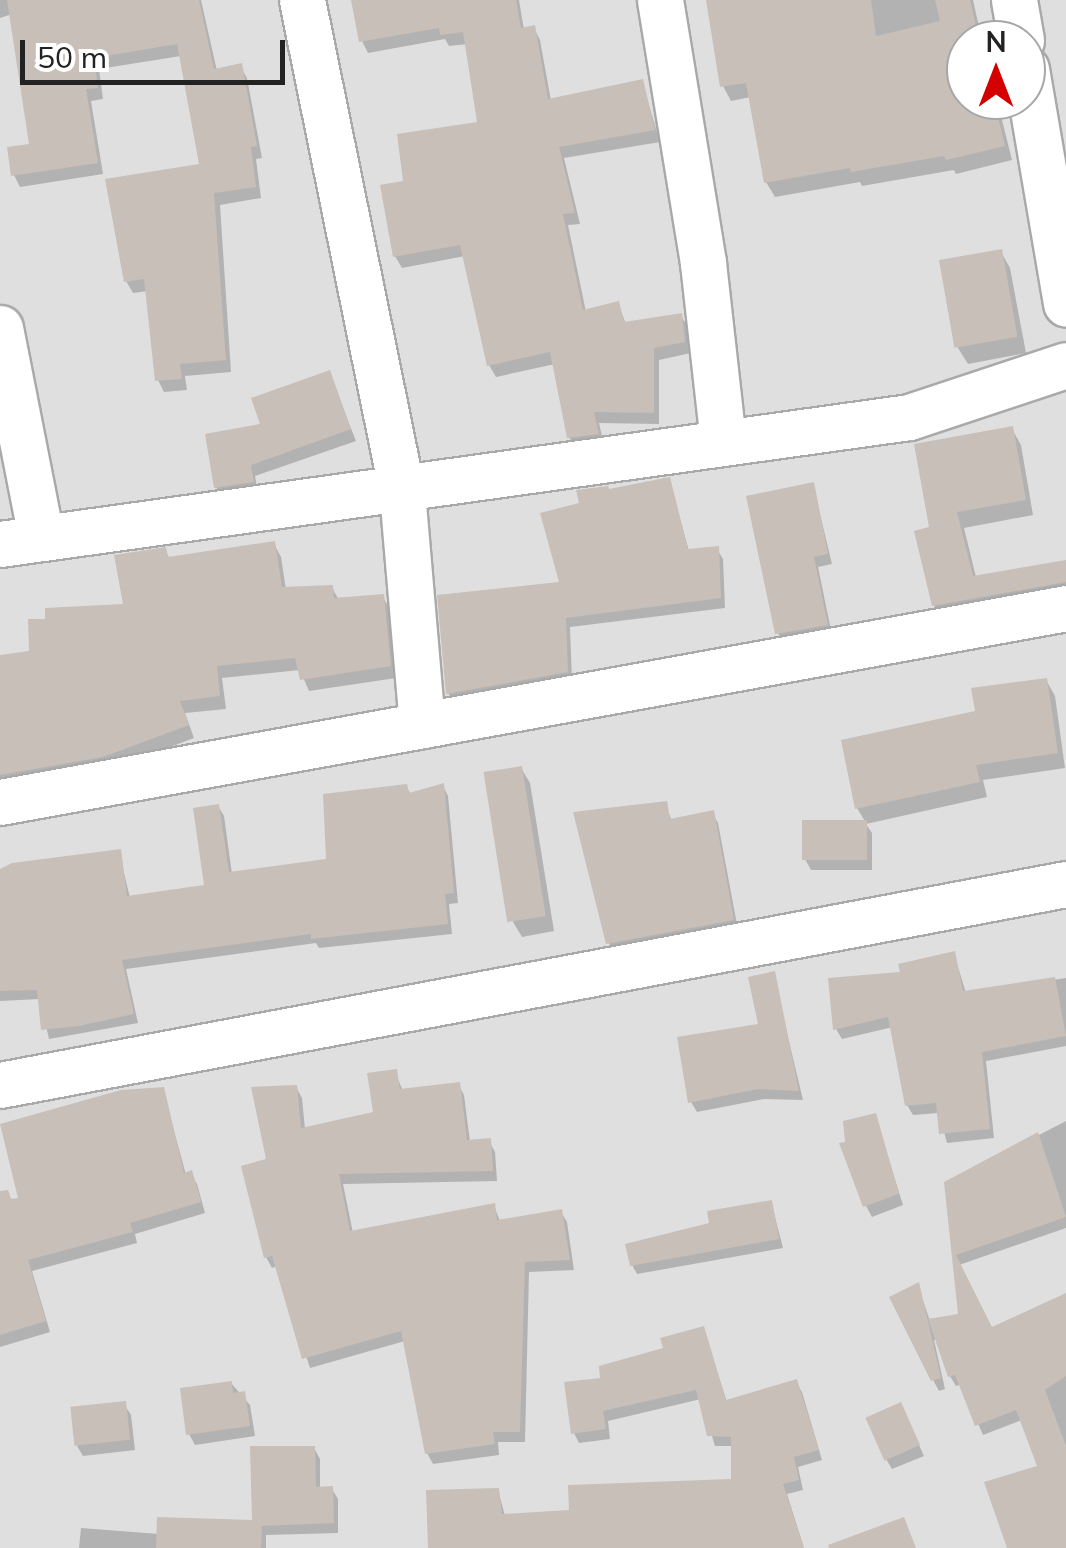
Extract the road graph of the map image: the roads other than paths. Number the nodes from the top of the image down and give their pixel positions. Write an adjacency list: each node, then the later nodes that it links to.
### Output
1 (302, 0): 8 (street)
2 (660, 0): 7 (street)
3 (1035, 120): 4 (street)
4 (1066, 304)
5 (0, 328): 9 (street)
6 (1066, 365): 7 (street)
7 (724, 442): 8 (street)
8 (402, 492): 9 (street); 11 (street)
9 (20, 541)
10 (1066, 608): 11 (street)
11 (422, 725): 12 (street)
12 (0, 802)
13 (1066, 884): 14 (street)
14 (0, 1086)

